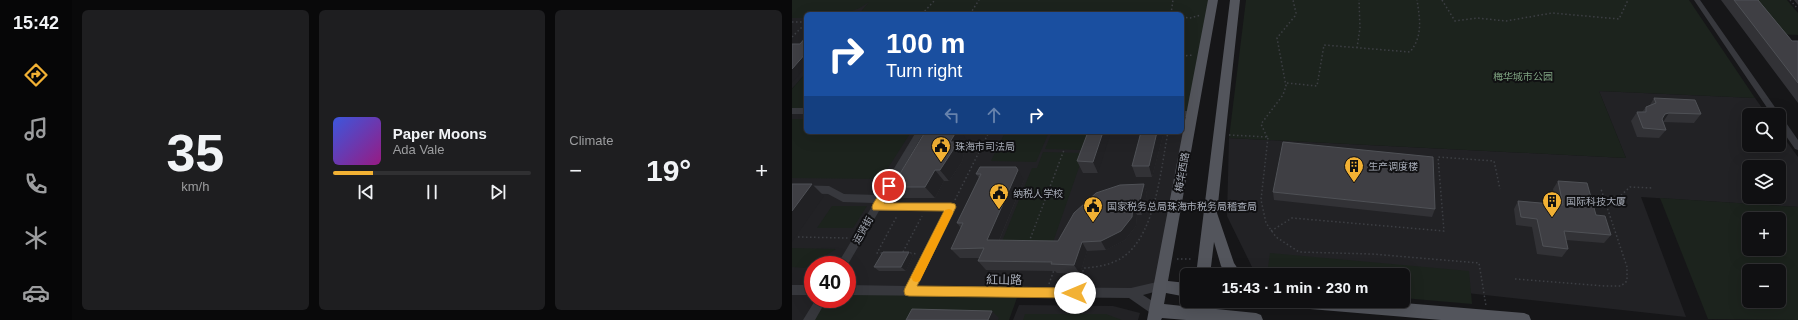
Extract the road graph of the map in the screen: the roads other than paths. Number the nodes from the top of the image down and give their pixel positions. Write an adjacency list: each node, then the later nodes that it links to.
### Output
1 (1213, 0): 7 (main road, 梅华西路)
2 (1235, 0): 15 (main road)
3 (1697, 0): 4 (street)
4 (1771, 108)
5 (792, 111): 6 (street)
6 (804, 111)
7 (1187, 114): 10 (main road, 梅华西路)
8 (1786, 129): 12 (street)
9 (919, 134): 14 (street, 运贤街)
10 (1184, 134)
11 (1184, 134): 19 (main road, 梅华西路)
12 (1798, 147)
13 (792, 189): 14 (street)
14 (879, 203): 16 (street, 运贤街); 24 (street)
15 (1211, 214): 17 (main road); 18 (main road)
16 (847, 256)
17 (1204, 268)
18 (1230, 268)
19 (1161, 286): 20 (main road); 25 (street, 紅山路); 29 (main road, 梅华西路)
20 (1180, 289)
21 (792, 290): 22 (street)
22 (804, 290)
23 (856, 290): 24 (street, 紅山路)
24 (909, 291): 25 (street, 紅山路)
25 (1131, 293): 29 (street)
26 (816, 308): 30 (street)
27 (1381, 308): 32 (main road)
28 (1198, 312): 29 (main road); 31 (main road)
29 (1155, 315)
30 (809, 320)
31 (1256, 320)
32 (1524, 320)

